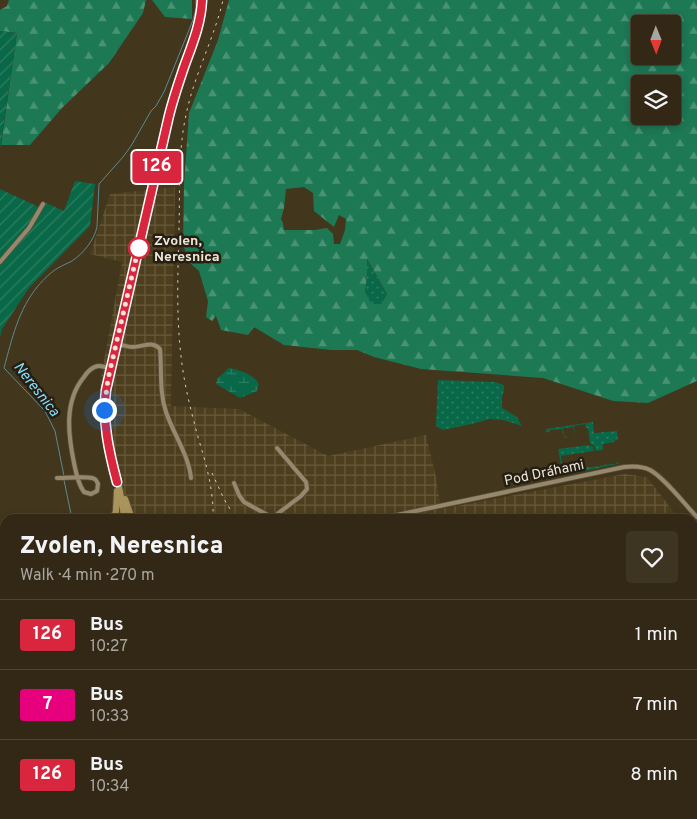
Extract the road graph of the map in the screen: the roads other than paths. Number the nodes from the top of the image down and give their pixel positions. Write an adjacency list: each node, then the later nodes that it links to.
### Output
1 (202, 0): 4 (main road)
2 (44, 204): 3 (street)
3 (0, 262)
4 (117, 344): 5 (main road); 9 (street)
5 (111, 368): 8 (street); 10 (main road)
6 (277, 448): 16 (street)
7 (57, 478): 8 (street)
8 (75, 478): 8 (street)
9 (191, 478)
10 (117, 482): 12 (main road); 13 (main road); 14 (main road)
11 (234, 483): 15 (street)
12 (115, 514)
13 (124, 514)
14 (130, 514)
15 (266, 514)
16 (278, 514)
17 (401, 514): 18 (street, Pod Dráhami)
18 (693, 514)

